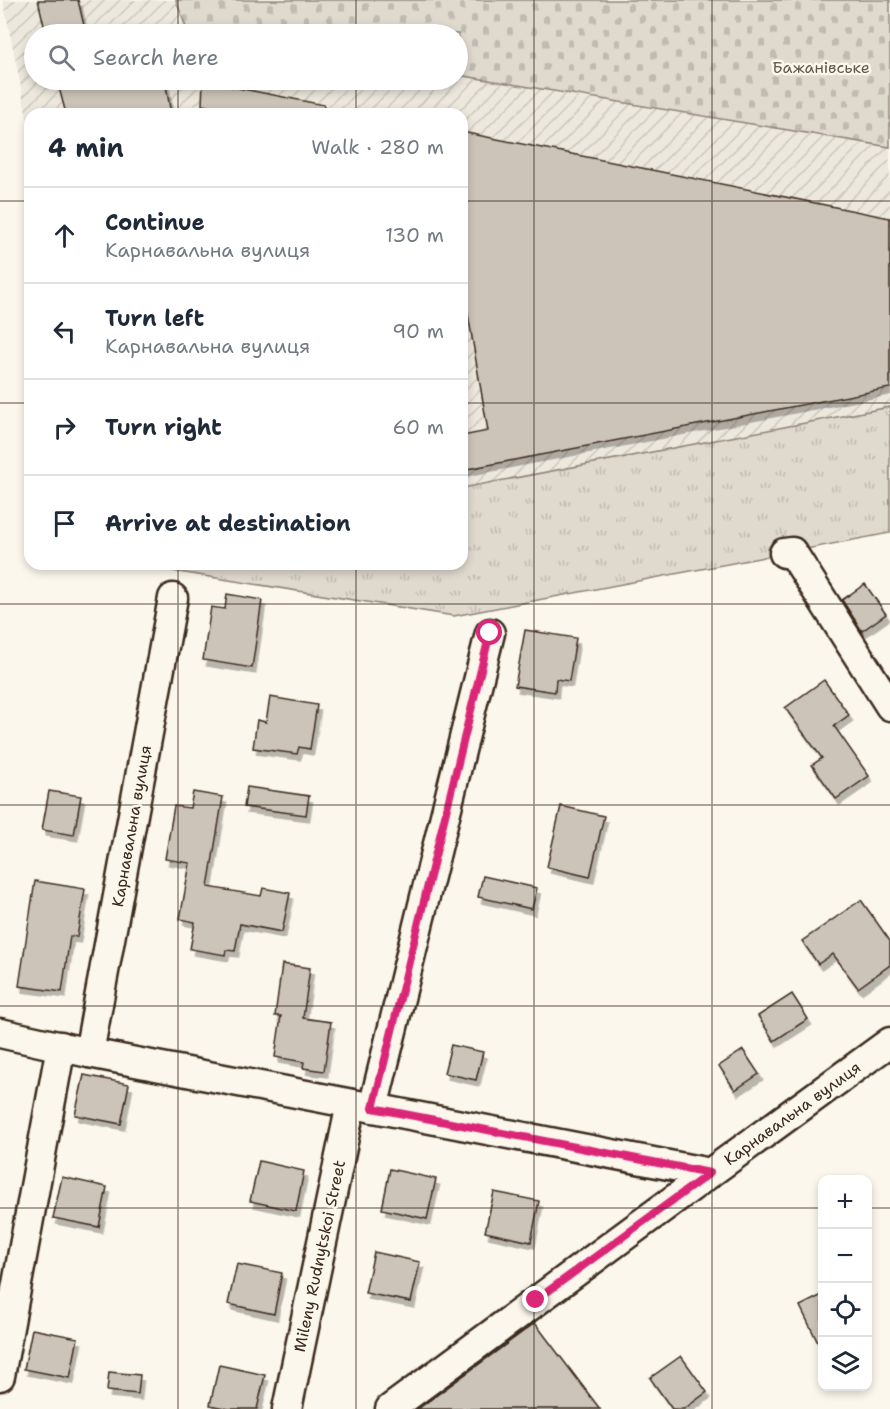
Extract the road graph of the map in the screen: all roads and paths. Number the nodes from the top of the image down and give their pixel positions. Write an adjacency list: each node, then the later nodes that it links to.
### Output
1 (783, 553): 4 (street)
2 (173, 598): 8 (street, Карнавальна вулиця)
3 (490, 633): 9 (street)
4 (890, 706)
5 (0, 1033): 7 (street, Карнавальна вулиця)
6 (890, 1042): 10 (street, Карнавальна вулиця)
7 (61, 1046): 8 (street, Карнавальна вулиця); 11 (street)
8 (89, 1053): 9 (street, Карнавальна вулиця)
9 (362, 1106): 10 (street, Карнавальна вулиця); 12 (street, Mileny Rudnytskoi Street)
10 (710, 1173): 13 (street)
11 (0, 1376)
12 (287, 1409)
13 (390, 1409)

